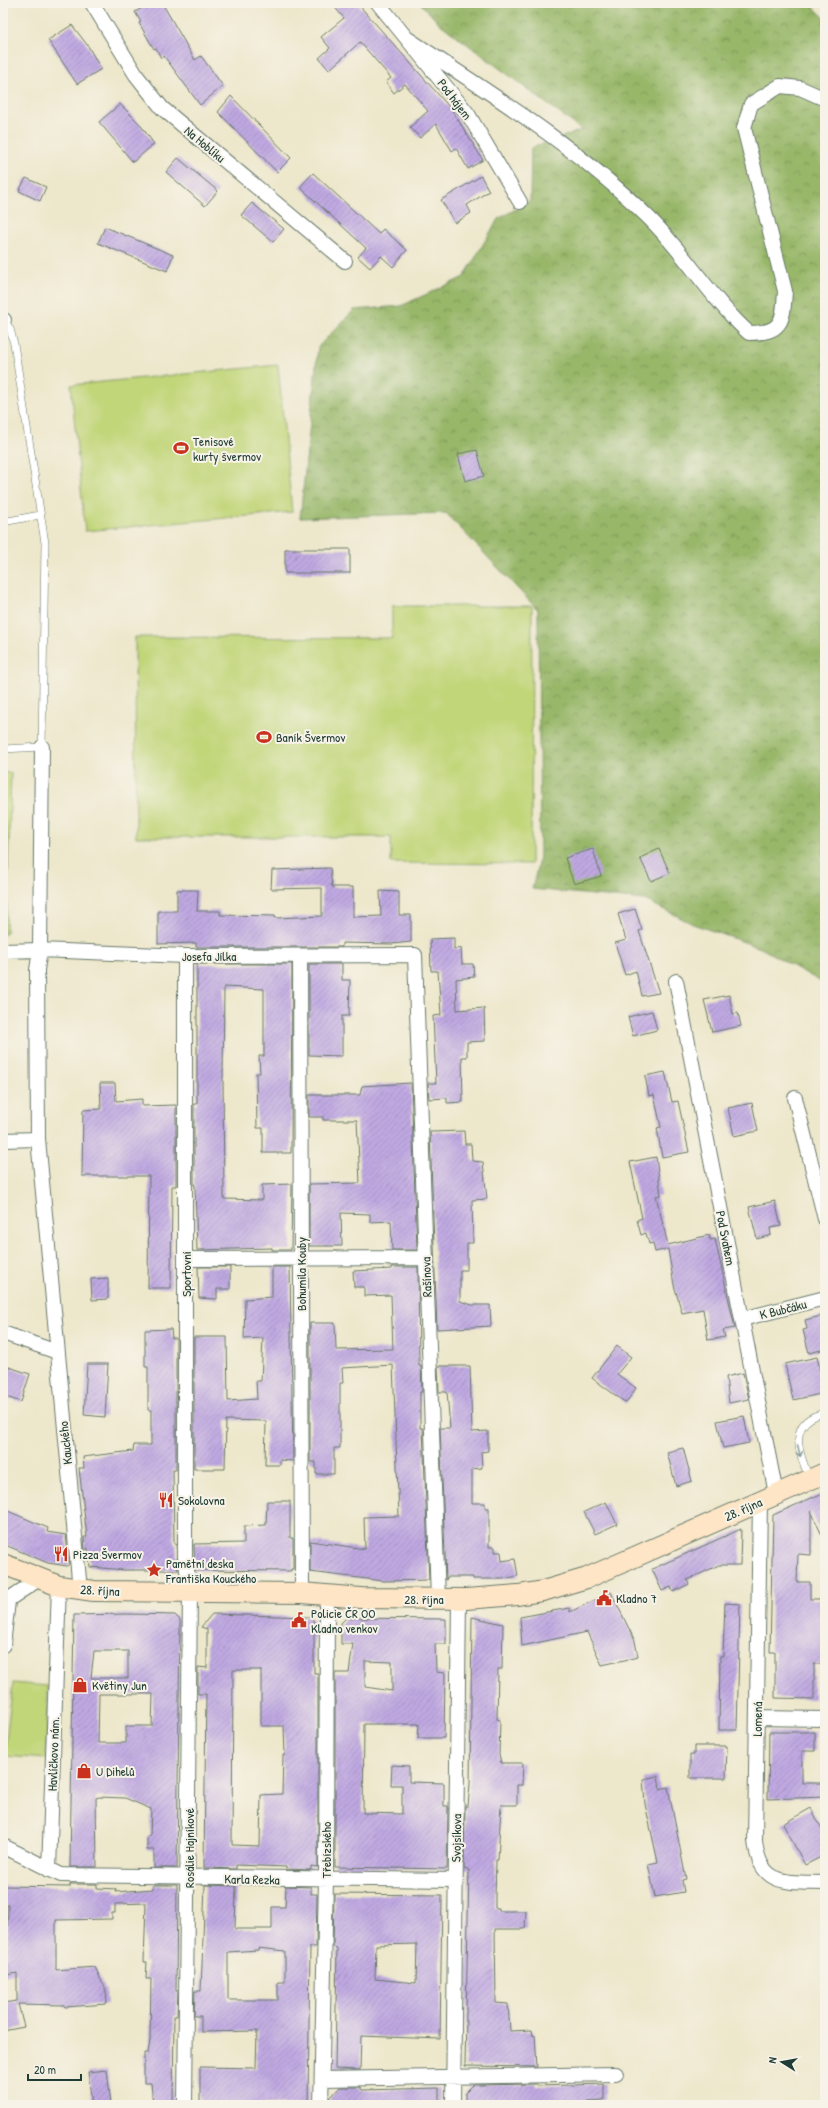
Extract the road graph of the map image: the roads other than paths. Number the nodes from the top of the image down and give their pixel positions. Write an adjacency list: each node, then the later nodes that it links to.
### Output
1 (92, 3): 6 (street, Na Hoblíku)
2 (378, 3): 3 (street, Pod hájem)
3 (408, 39): 4 (street); 5 (street, Pod hájem)
4 (825, 98)
5 (520, 202)
6 (345, 261)
7 (4, 320): 8 (lane)
8 (40, 515): 9 (lane); 10 (lane)
9 (3, 522)
10 (42, 747): 11 (lane); 12 (street, Kauckého)
11 (3, 748)
12 (40, 950): 13 (street, Josefa Jílka); 15 (street, Josefa Jílka); 19 (street, Kauckého)
13 (3, 951)
14 (415, 955): 16 (street, Josefa Jílka); 22 (street, Rašínova)
15 (185, 956): 16 (street, Josefa Jílka); 23 (street, Sportovní)
16 (300, 956): 24 (street, Bohumila Kouby)
17 (676, 981): 26 (street, Pod Svahem)
18 (795, 1098): 21 (street)
19 (38, 1139): 20 (street); 28 (street, Kauckého)
20 (3, 1140)
21 (825, 1219)
22 (426, 1258): 24 (street); 39 (street, Rašínova)
23 (186, 1259): 24 (street); 36 (street, Sportovní)
24 (301, 1259): 37 (street, Bohumila Kouby)
25 (825, 1298): 26 (street, K Bubčáku)
26 (742, 1319): 31 (street, Pod Svahem)
27 (4, 1330): 28 (street)
28 (56, 1352): 35 (street, Kauckého)
29 (825, 1413): 30 (lane, one-way to 30)
30 (817, 1476): 31 (main road, 28. října)
31 (768, 1498): 40 (main road, 28. října); 43 (street, Lomená)
32 (3, 1564): 33 (main road, 28. října)
33 (39, 1579): 34 (main road, 28. října); 41 (street)
34 (59, 1586): 35 (main road, 28. října); 46 (street, Havlíčkovo nám.)
35 (80, 1590): 36 (main road, 28. října)
36 (190, 1591): 37 (main road, 28. října); 47 (street, Rosálie Hajníkové)
37 (302, 1593): 38 (main road, 28. října)
38 (327, 1595): 39 (main road, 28. října); 48 (street, Třebízského)
39 (438, 1599): 40 (main road, 28. října)
40 (459, 1599): 49 (street, Svojsíkova)
41 (5, 1602): 42 (street)
42 (3, 1645)
43 (757, 1718): 44 (street); 50 (street, Lomená)
44 (825, 1719)
45 (3, 1846): 46 (street)
46 (49, 1870): 47 (street, Karla Rezka)
47 (189, 1878): 48 (street, Karla Rezka); 54 (street, Rosálie Hajníkové)
48 (326, 1880): 49 (street, Karla Rezka); 53 (street, Třebízského)
49 (456, 1880): 52 (street, Svojsíkova)
50 (825, 1883)
51 (616, 2074): 52 (street)
52 (454, 2078): 53 (street); 56 (street, Svojsíkova)
53 (322, 2079): 55 (street, Třebízského)
54 (185, 2105)
55 (321, 2105)
56 (453, 2105)

